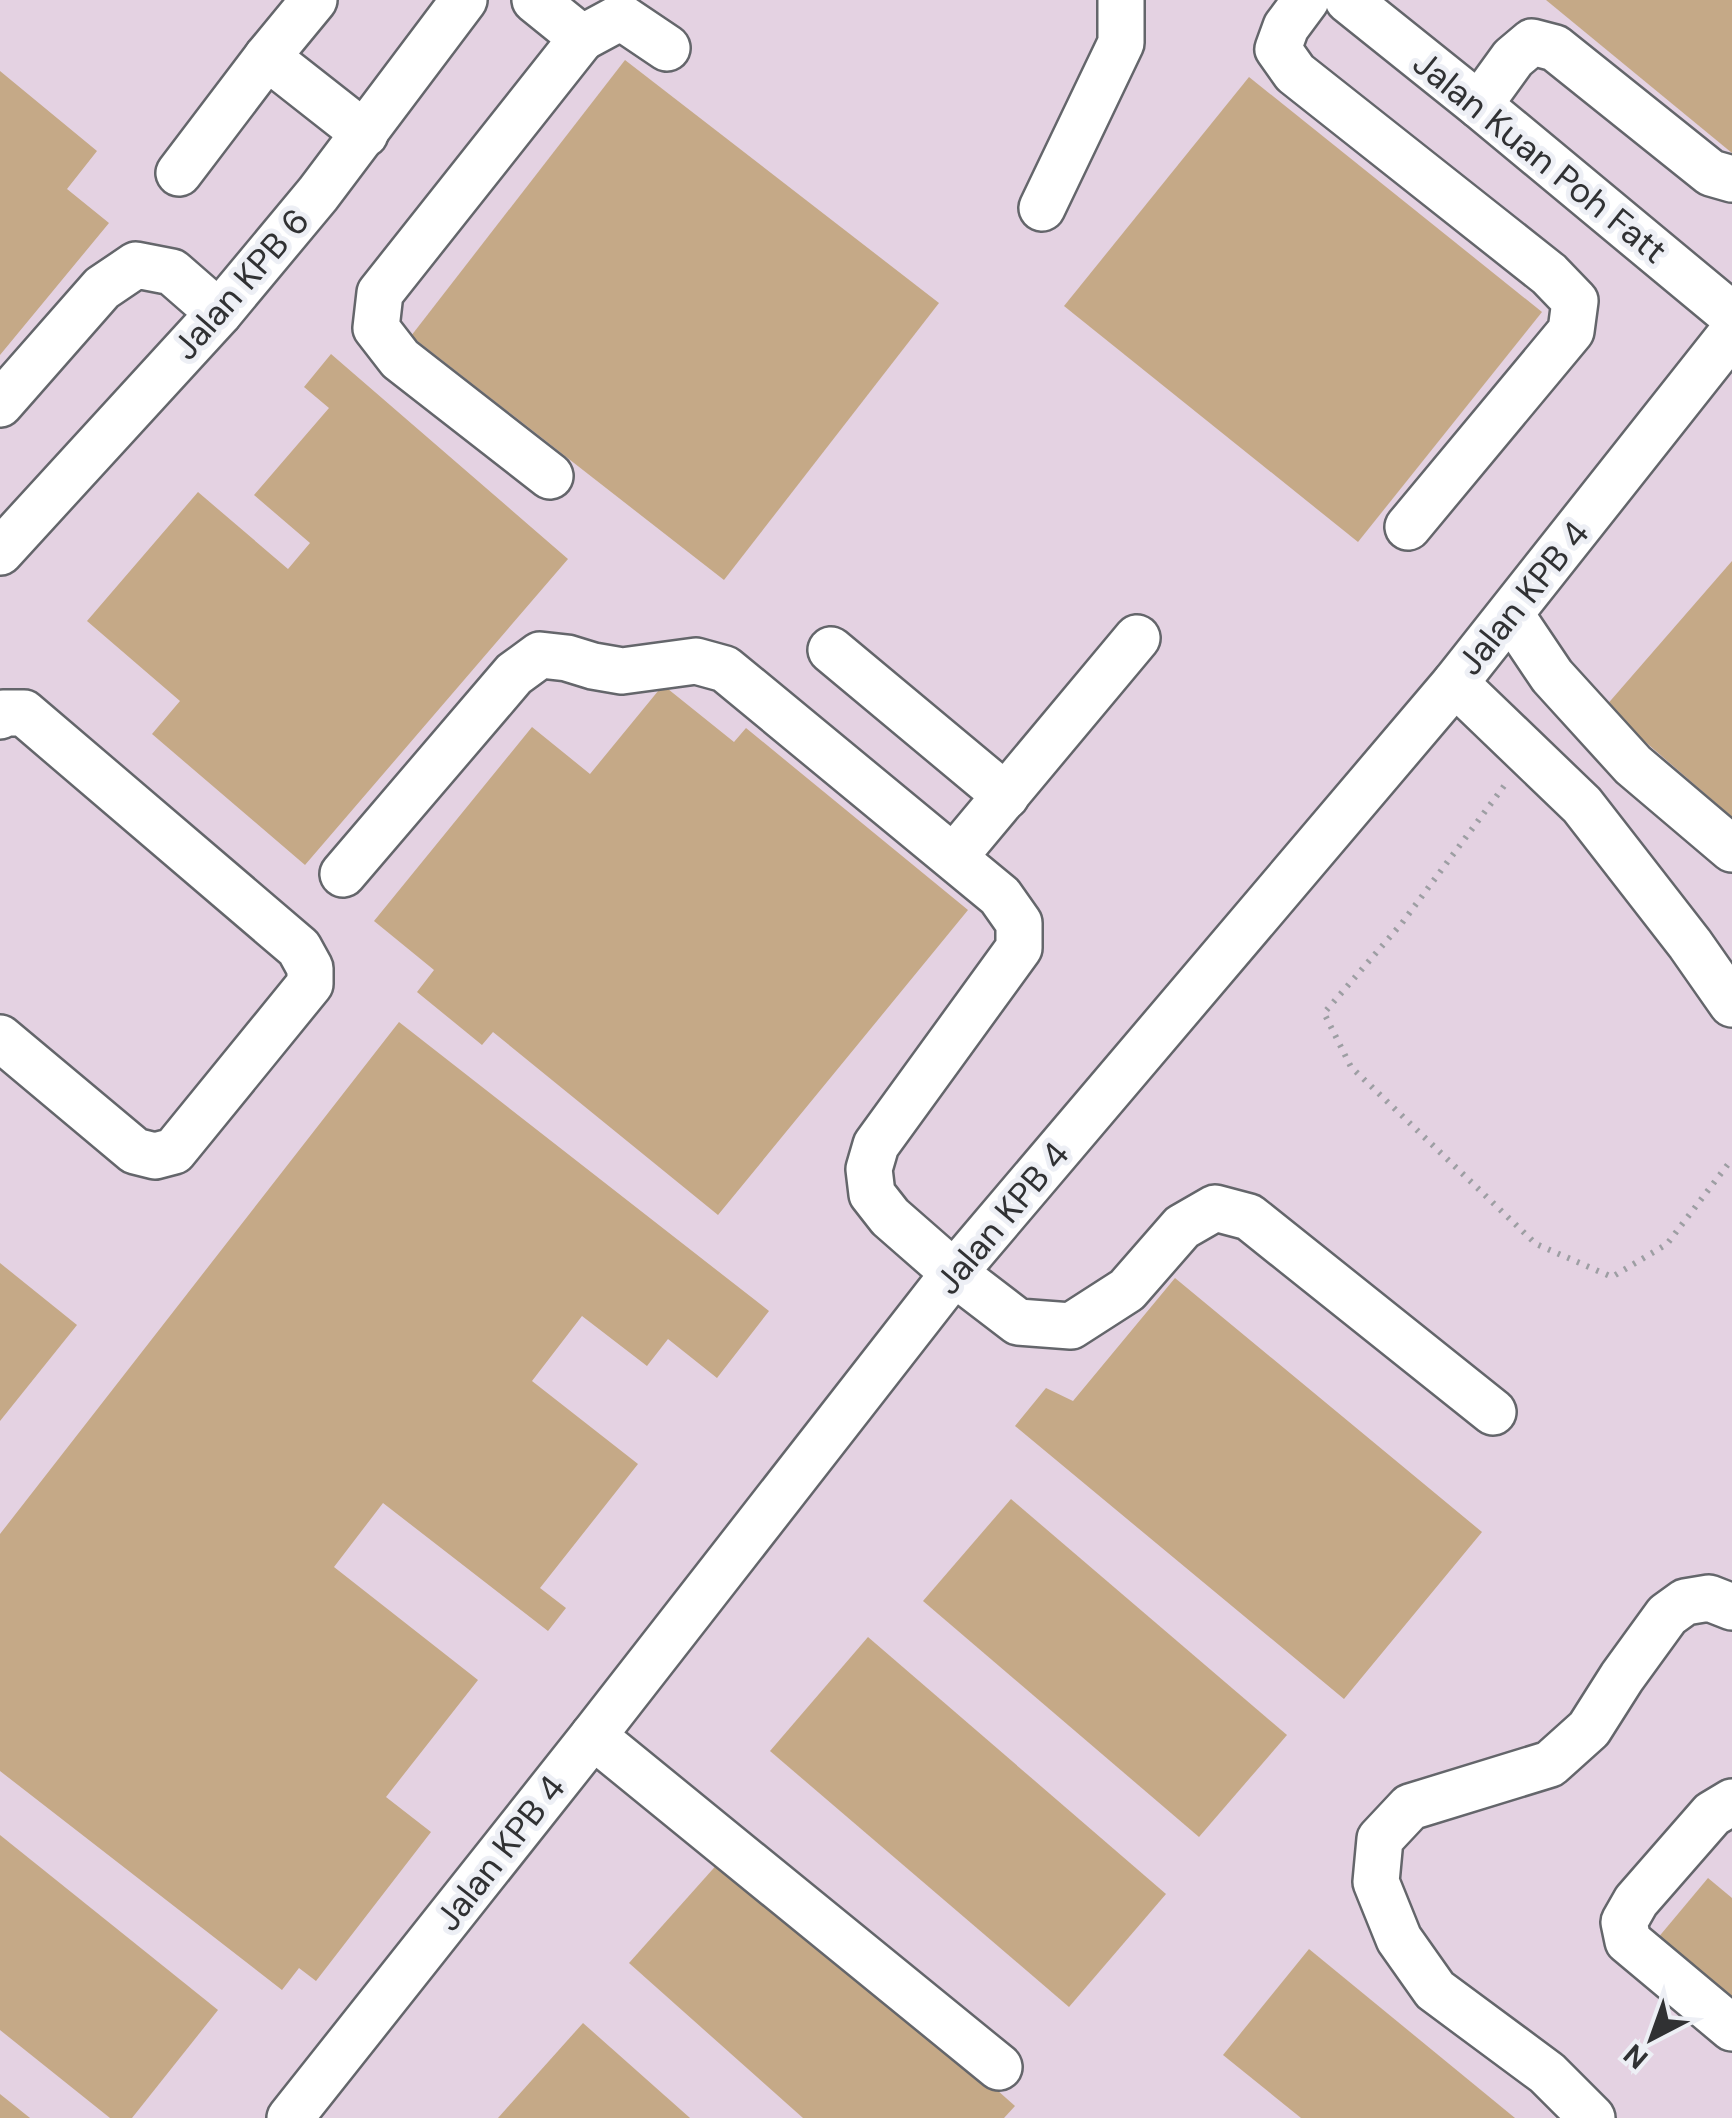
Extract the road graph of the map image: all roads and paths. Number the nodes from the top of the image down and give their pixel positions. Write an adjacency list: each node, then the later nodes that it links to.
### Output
1 (314, 0): 9 (street)
2 (464, 0): 11 (street, Jalan KPB 6)
3 (536, 0): 7 (street)
4 (1121, 0): 14 (street)
5 (1306, 0): 20 (street)
6 (1348, 0): 10 (street, Jalan Kuan Poh Fatt)
7 (582, 38): 8 (street); 19 (street)
8 (667, 48)
9 (267, 57): 11 (street); 12 (street)
10 (1480, 106): 13 (street); 16 (street, Jalan Kuan Poh Fatt)
11 (366, 134): 15 (street, Jalan KPB 6)
12 (179, 172)
13 (1732, 179)
14 (1042, 208)
15 (219, 313): 18 (street); 21 (street, Jalan KPB 6)
16 (1732, 316)
17 (1732, 333): 22 (street, Jalan KPB 4)
18 (0, 404)
19 (550, 476)
20 (1408, 526)
21 (0, 552)
22 (1511, 615): 25 (street, Jalan KPB 4); 29 (street)
23 (1137, 638): 28 (street)
24 (831, 650): 28 (street)
25 (1455, 682): 27 (street); 35 (street, Jalan KPB 4)
26 (0, 716): 33 (street)
27 (1528, 752): 32 (street); 34 (path)
28 (1006, 796): 30 (street)
29 (1732, 850)
30 (954, 858): 31 (street); 35 (street)
31 (344, 874)
32 (1732, 1004)
33 (0, 1038)
34 (1732, 1159)
35 (954, 1273): 36 (street); 38 (street, Jalan KPB 4)
36 (1493, 1412)
37 (1732, 1607): 43 (street)
38 (593, 1736): 41 (street); 42 (street, Jalan KPB 4)
39 (1732, 1802): 40 (street)
40 (1732, 2028)
41 (999, 2066)
42 (290, 2118)
43 (1592, 2118)

